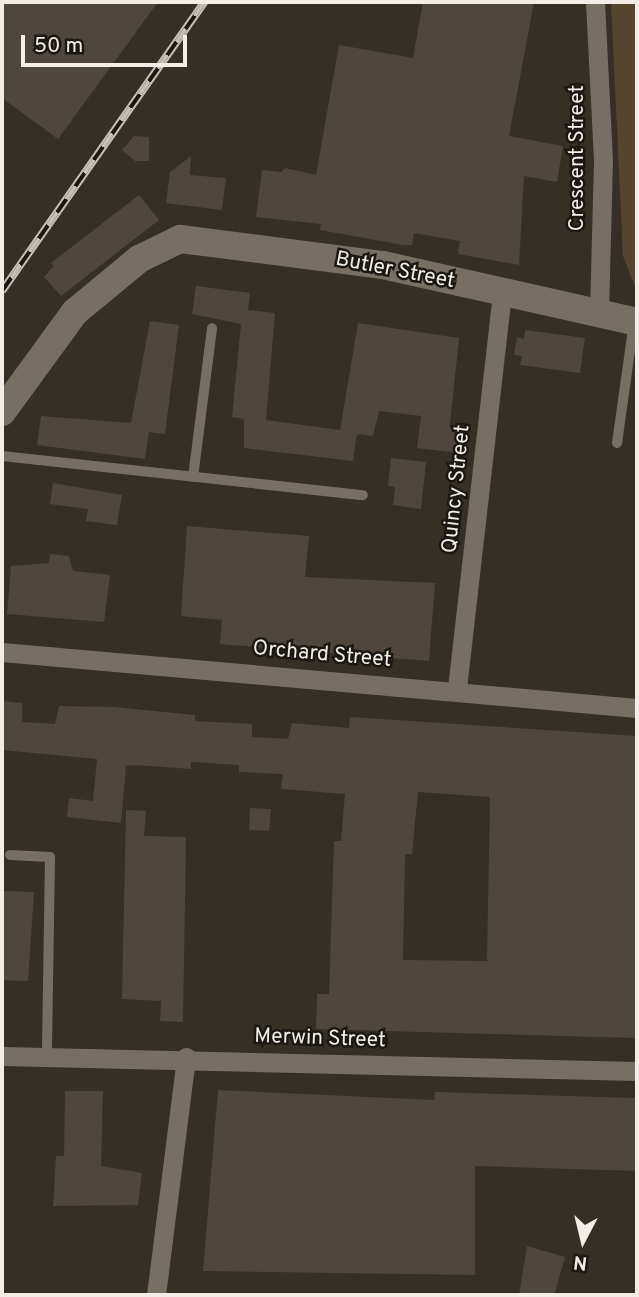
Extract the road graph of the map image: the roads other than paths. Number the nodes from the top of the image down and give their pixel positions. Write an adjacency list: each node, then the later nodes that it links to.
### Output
1 (595, 2): 3 (street, Crescent Street)
2 (502, 294): 3 (main road, Butler Street); 6 (main road, Butler Street); 12 (street, Quincy Street)
3 (599, 314): 4 (main road, Butler Street)
4 (636, 322): 7 (lane)
5 (212, 328): 9 (lane)
6 (2, 412)
7 (617, 443)
8 (2, 456): 9 (lane)
9 (193, 477): 10 (lane)
10 (363, 495)
11 (2, 652): 12 (street, Orchard Street)
12 (457, 688): 13 (street, Orchard Street)
13 (637, 708)
14 (10, 855): 16 (lane)
15 (2, 1056): 16 (street, Merwin Street)
16 (47, 1056): 17 (street, Merwin Street)
17 (186, 1057): 18 (street, Merwin Street); 19 (street)
18 (637, 1071)
19 (156, 1295)

